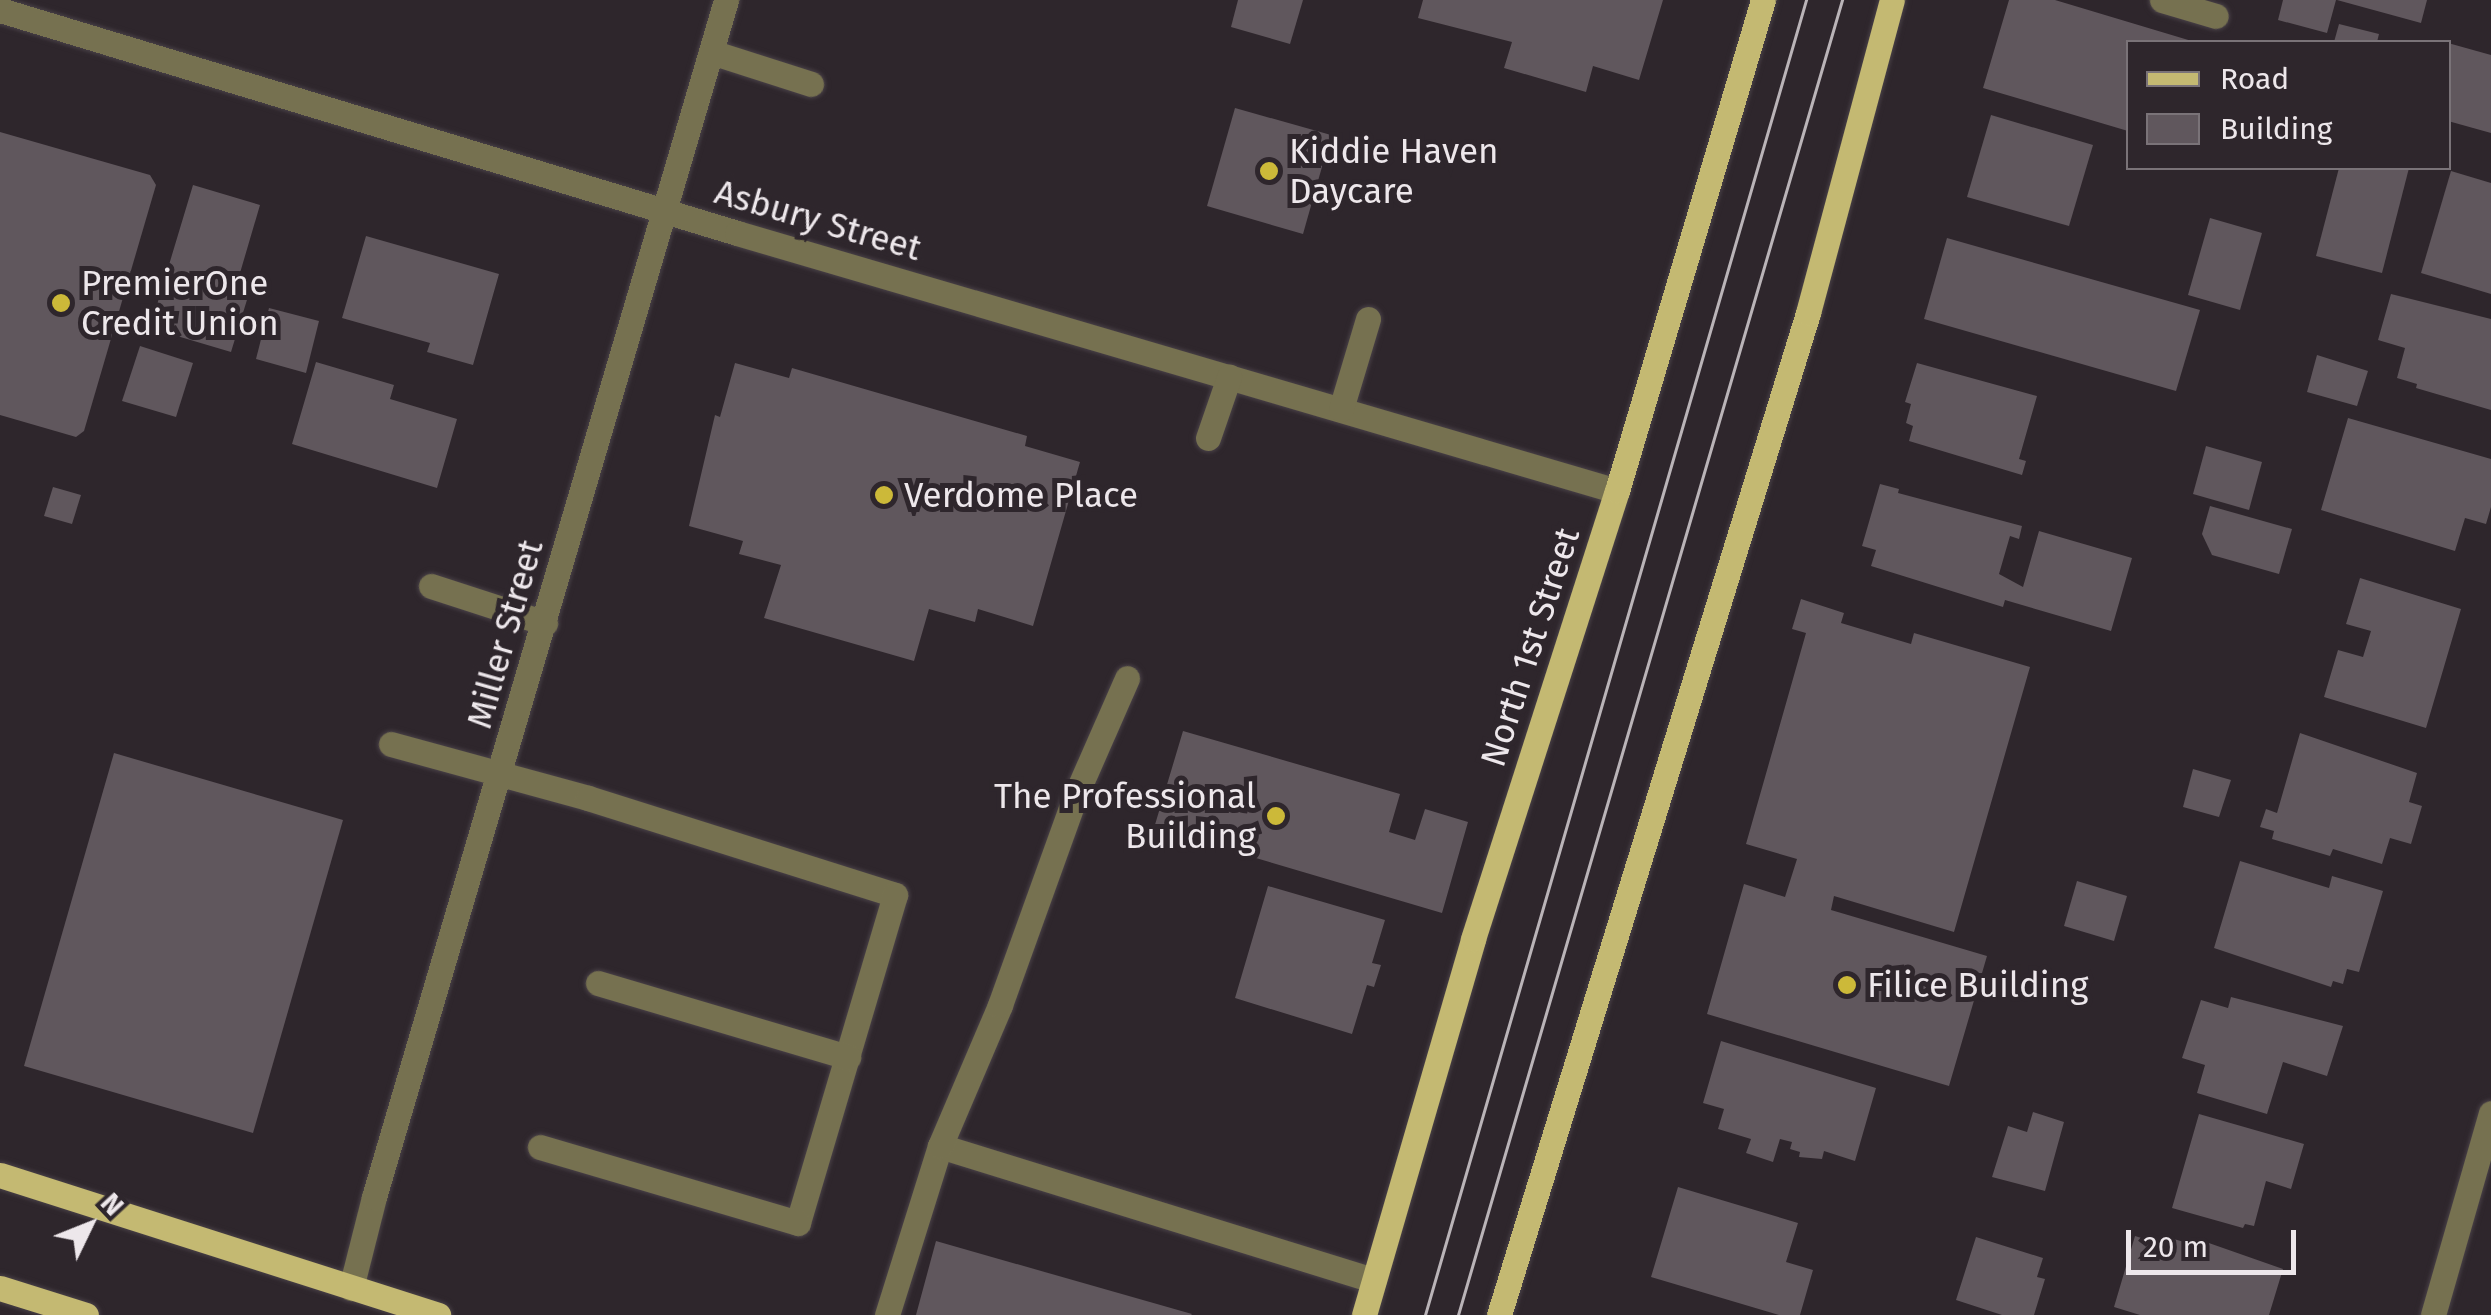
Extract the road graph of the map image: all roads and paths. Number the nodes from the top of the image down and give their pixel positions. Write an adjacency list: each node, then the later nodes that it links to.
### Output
1 (726, 0): 8 (street, Miller Street)
2 (1763, 0): 15 (main road, North 1st Street)
3 (1892, 0): 34 (main road)
4 (2162, 0): 7 (street)
5 (0, 10): 6 (street, Asbury Street)
6 (42, 11): 10 (street, Asbury Street)
7 (2216, 16)
8 (711, 52): 9 (street); 10 (street, Miller Street)
9 (812, 84)
10 (665, 211): 12 (street, Asbury Street); 17 (street, Miller Street)
11 (1368, 318): 13 (street)
12 (1228, 377): 13 (street, Asbury Street); 14 (street)
13 (1341, 409): 15 (street, Asbury Street)
14 (1208, 438)
15 (1617, 491): 27 (main road, North 1st Street)
16 (431, 586): 17 (street)
17 (545, 623): 20 (street, Miller Street)
18 (1127, 678): 24 (street)
19 (391, 744): 20 (street)
20 (500, 778): 22 (street); 29 (street, Miller Street)
21 (598, 983): 22 (street)
22 (848, 1057): 25 (street)
23 (2491, 1113): 35 (street)
24 (940, 1146): 27 (street); 32 (street)
25 (540, 1148)
26 (0, 1175): 29 (main road)
27 (1374, 1280): 33 (main road, North 1st Street)
28 (0, 1288): 30 (main road)
29 (351, 1288): 31 (main road)
30 (86, 1315)
31 (438, 1315)
32 (887, 1315)
33 (1364, 1315)
34 (1499, 1315)
35 (2432, 1315)

